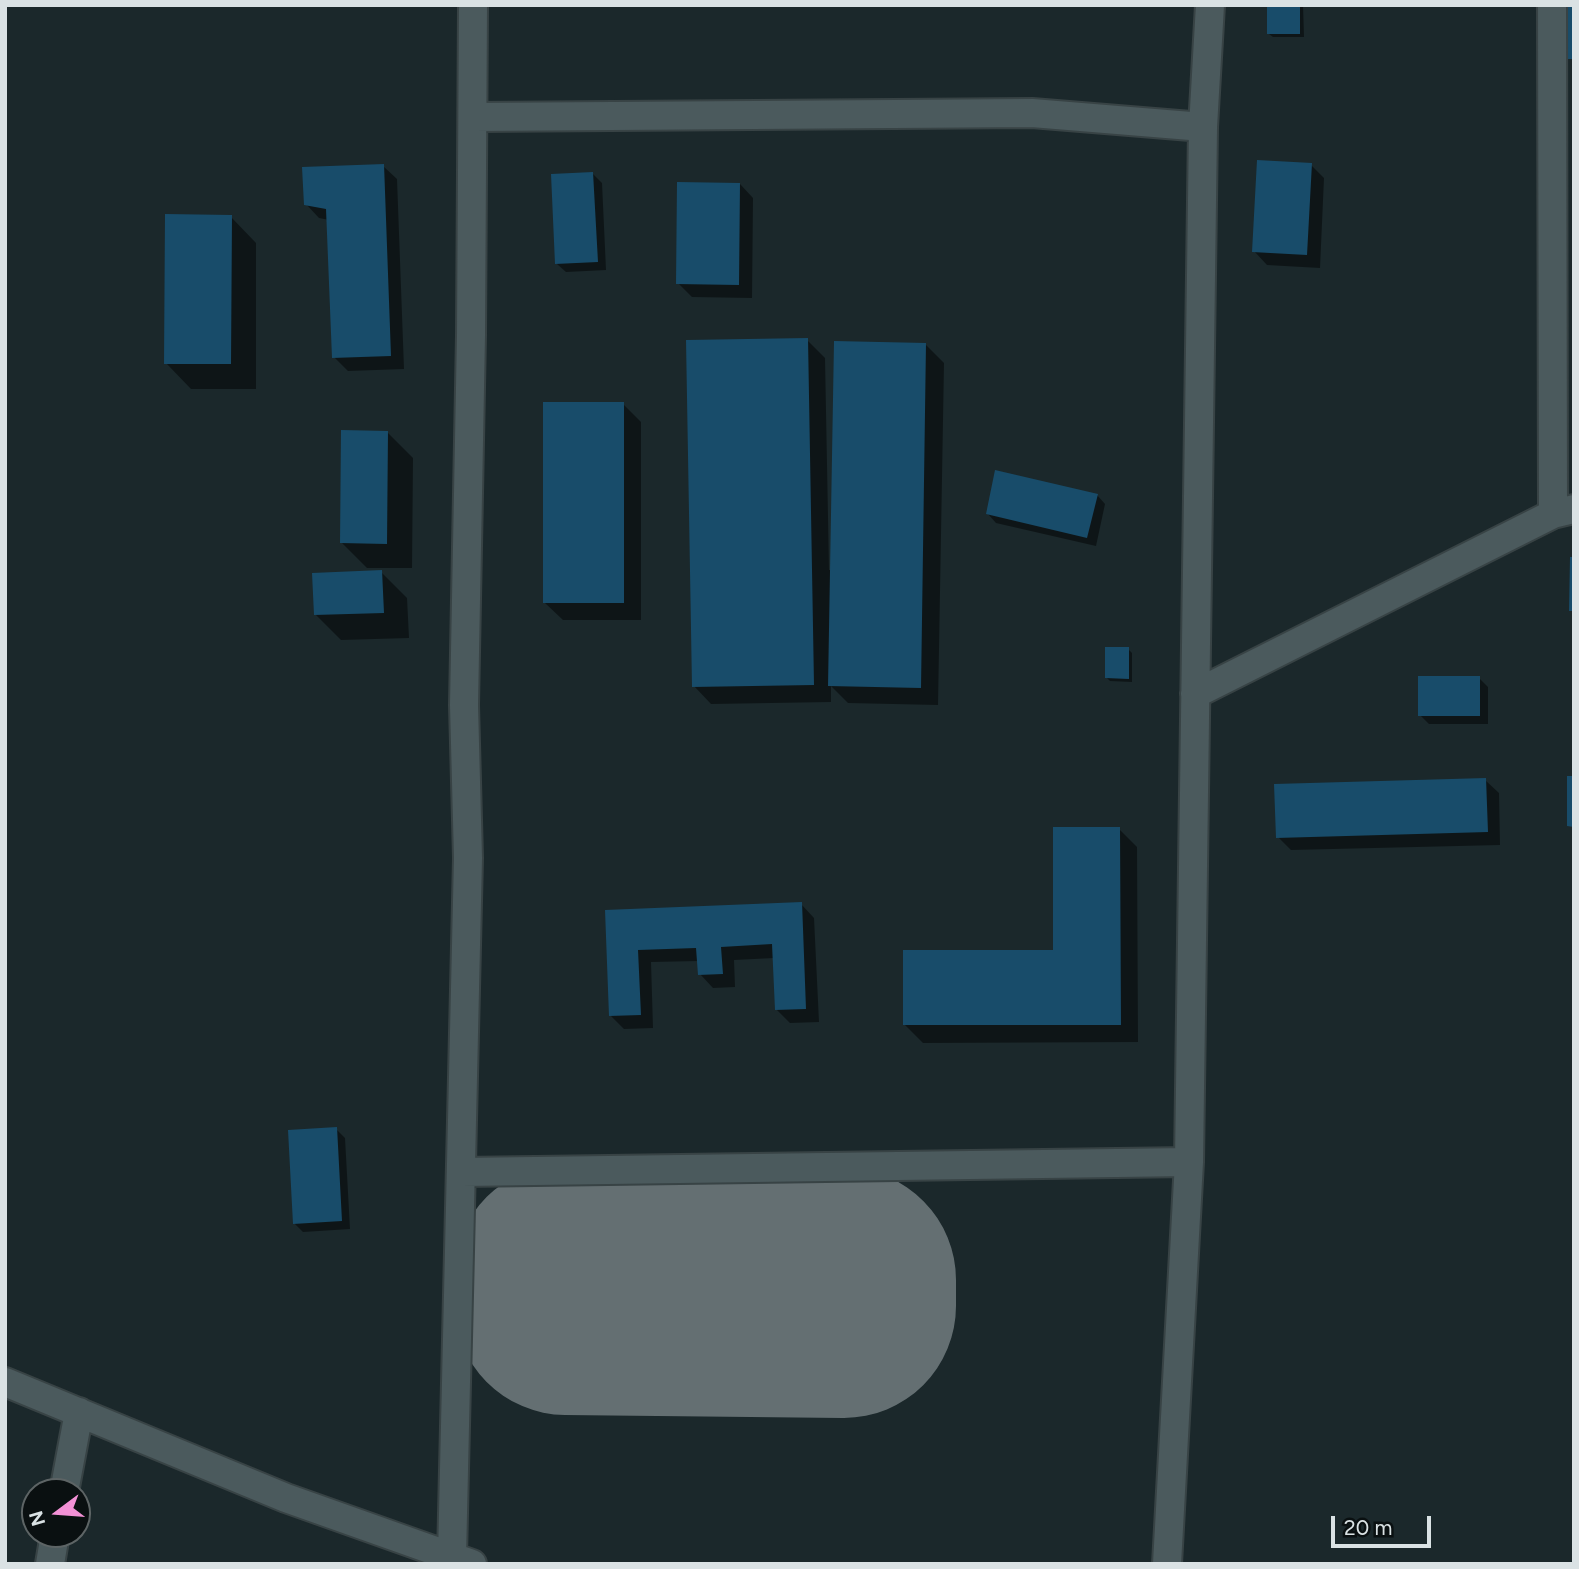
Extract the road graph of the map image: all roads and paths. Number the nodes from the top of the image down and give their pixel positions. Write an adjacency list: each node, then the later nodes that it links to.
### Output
1 (473, 5): 4 (street)
2 (1210, 5): 5 (street)
3 (1552, 5): 6 (street)
4 (474, 117): 5 (street); 9 (street)
5 (1203, 127): 7 (street)
6 (1563, 511): 7 (street)
7 (1195, 694): 8 (street)
8 (1189, 1162): 9 (street); 14 (street)
9 (462, 1172): 13 (street)
10 (5, 1382): 11 (street)
11 (79, 1412): 12 (street); 13 (street)
12 (67, 1478)
13 (462, 1560)
14 (1167, 1564)

